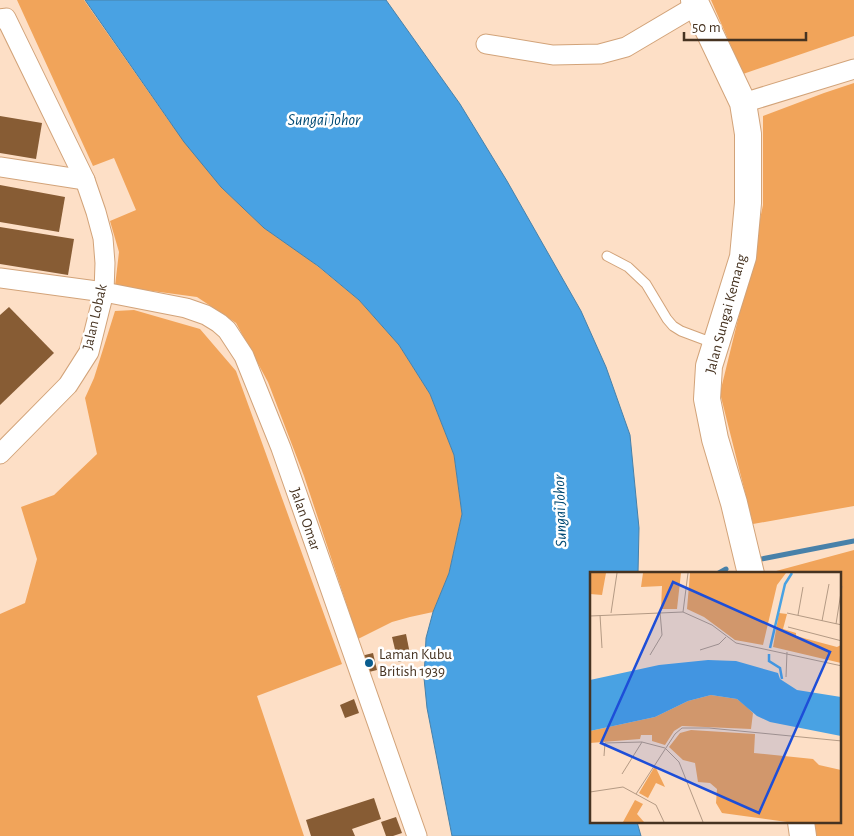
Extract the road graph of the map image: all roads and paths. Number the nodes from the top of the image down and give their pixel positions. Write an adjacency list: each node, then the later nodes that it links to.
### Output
1 (696, 2): 3 (street); 5 (street, Jalan Sungai Kemang)
2 (0, 19): 7 (street, Jalan Lobak)
3 (486, 44)
4 (854, 69): 5 (street)
5 (743, 103): 11 (street, Jalan Sungai Kemang)
6 (0, 167): 7 (street)
7 (85, 180): 10 (street, Jalan Lobak)
8 (606, 256): 11 (lane)
9 (0, 278): 10 (street, Jalan Omar)
10 (104, 292): 12 (street, Jalan Lobak); 14 (street, Jalan Omar)
11 (716, 344): 13 (street, Jalan Sungai Kemang)
12 (0, 454)
13 (751, 572)
14 (417, 836)

